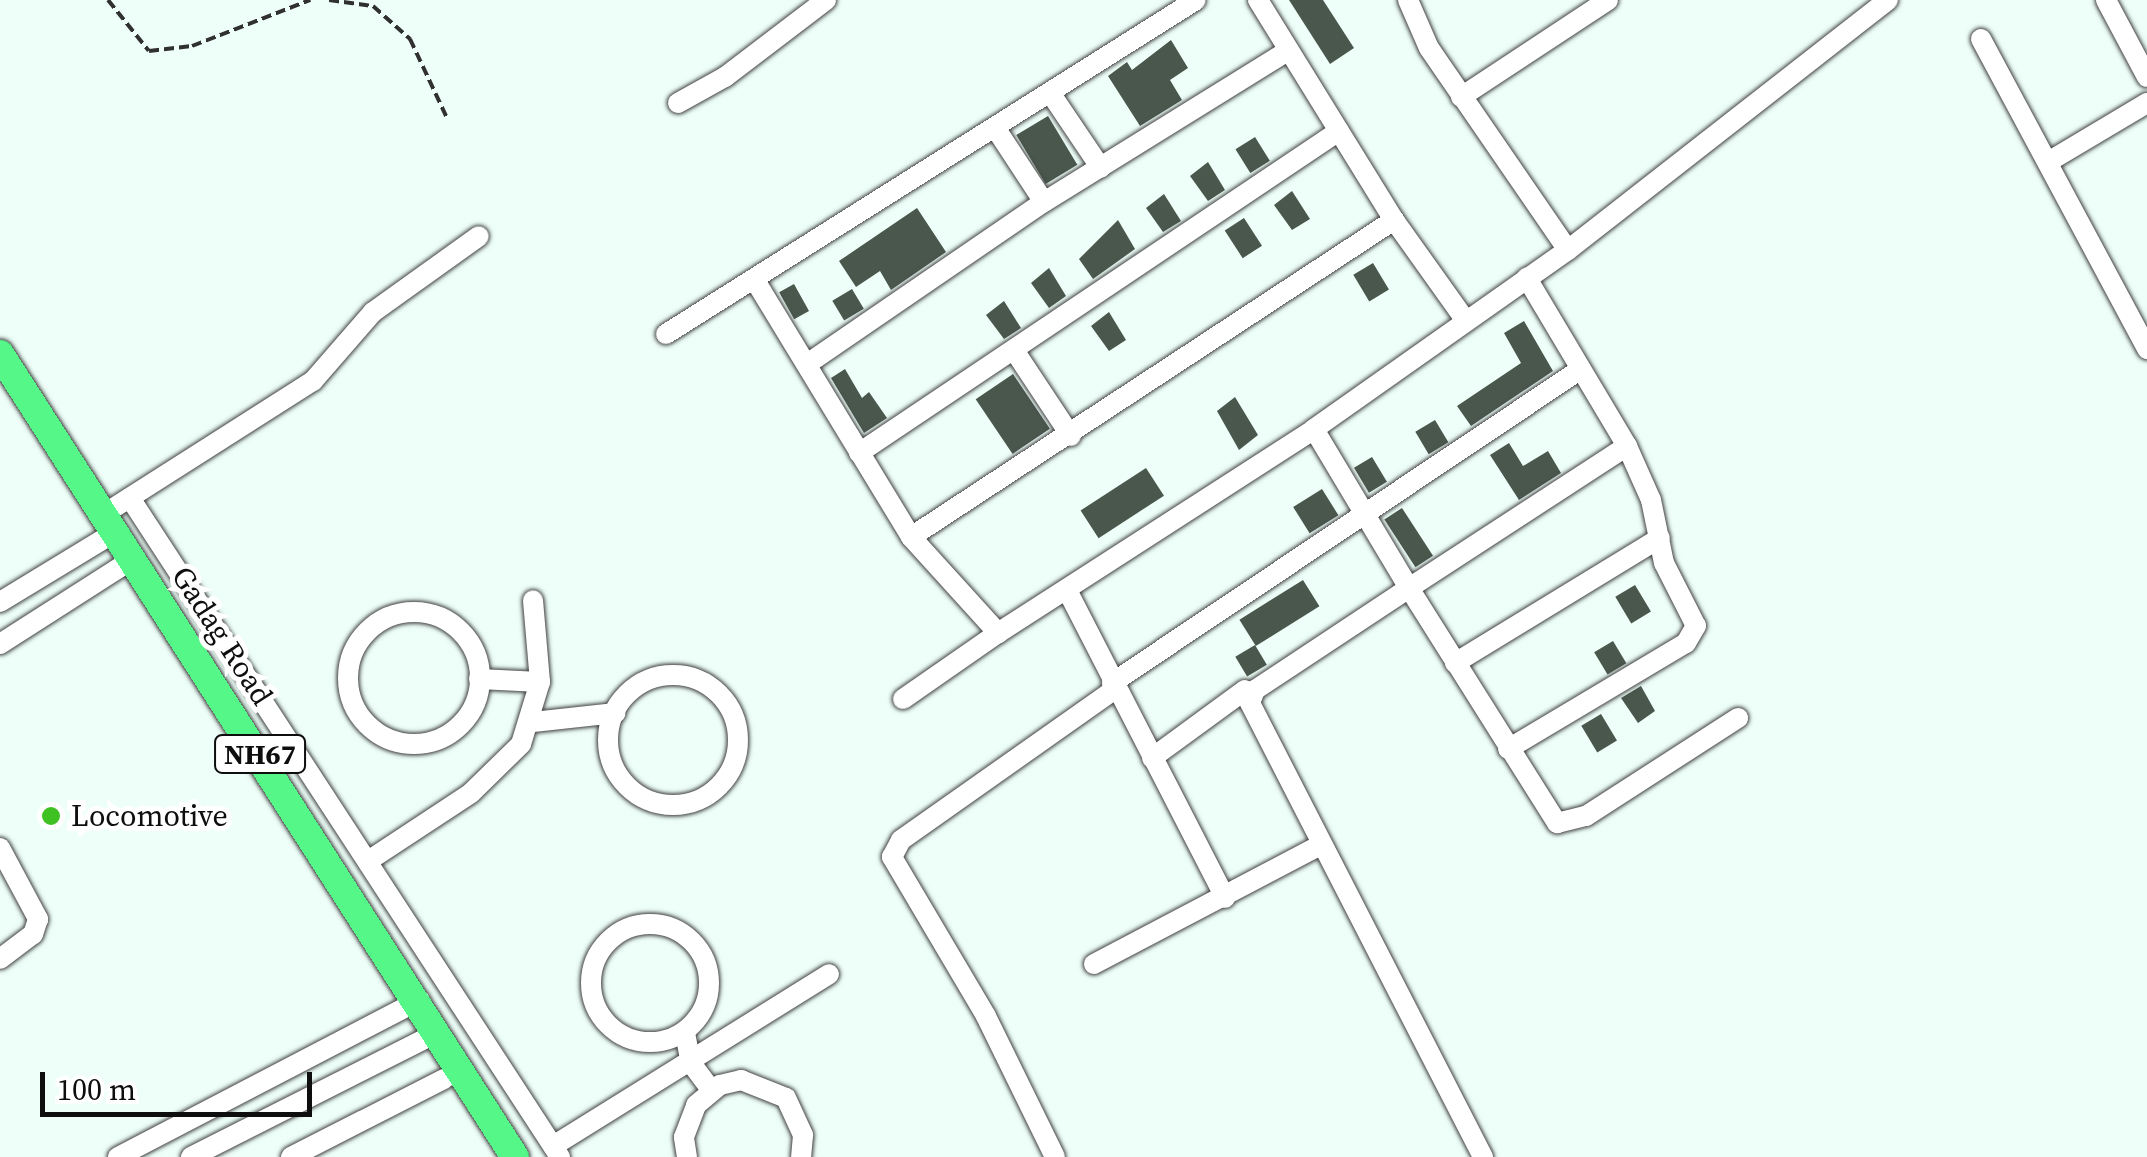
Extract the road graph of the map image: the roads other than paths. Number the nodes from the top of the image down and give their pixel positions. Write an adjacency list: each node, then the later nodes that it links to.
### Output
1 (826, 0): 13 (street)
2 (1196, 0): 11 (street)
3 (1258, 0): 9 (street)
4 (1408, 0): 12 (street)
5 (1608, 0): 12 (street)
6 (1888, 0): 22 (street)
7 (2106, 0): 10 (street)
8 (1981, 38): 17 (street)
9 (1289, 50): 16 (street); 18 (street)
10 (2147, 76)
11 (1050, 94): 15 (street); 18 (street)
12 (1461, 97): 22 (street)
13 (678, 103)
14 (2147, 104): 17 (street)
15 (996, 128): 19 (street); 24 (street)
16 (1339, 131): 20 (street); 28 (street)
17 (2048, 162): 27 (street)
18 (1101, 168): 19 (street)
19 (1044, 202): 30 (street)
20 (1394, 220): 25 (street); 34 (street)
21 (478, 236): 37 (street)
22 (1568, 250): 23 (street)
23 (1527, 278): 25 (street); 31 (street)
24 (756, 282): 26 (street); 30 (street)
25 (1466, 321): 33 (street)
26 (666, 334)
27 (2147, 349)
28 (1014, 350): 34 (street); 36 (street)
29 (0, 354): 39 (highway, Gadag Road / NH67)
30 (807, 364): 36 (street)
31 (1581, 368): 35 (street); 38 (street)
32 (0, 389): 39 (highway, Gadag Road / NH67)
33 (1314, 430): 38 (street); 44 (street)
34 (1071, 436): 40 (street)
35 (1627, 446): 41 (street); 43 (street)
36 (859, 453): 40 (street)
37 (130, 498): 39 (street); 62 (street)
38 (1365, 514): 43 (street); 52 (street)
39 (106, 529): 42 (highway, Gadag Road / NH67); 46 (street)
40 (911, 538): 47 (street)
41 (1660, 538): 49 (street); 58 (street)
42 (125, 564): 48 (street); 67 (highway, Gadag Road / NH67)
43 (1409, 588): 49 (street); 60 (street)
44 (1066, 590): 47 (street); 52 (street)
45 (534, 600): 51 (street)
46 (0, 602)
47 (998, 633): 54 (street)
48 (0, 644)
49 (1455, 663): 58 (street)
50 (480, 678): 50 (street); 51 (street)
51 (540, 682): 57 (street)
52 (1112, 683): 59 (street); 81 (street)
53 (1246, 690): 59 (street)
54 (903, 699)
55 (616, 713): 55 (street); 57 (street)
56 (1738, 718): 58 (street)
57 (533, 722): 62 (street)
58 (1508, 749)
59 (1152, 758): 63 (street)
60 (1319, 846): 63 (street); 82 (street)
61 (0, 848): 64 (street)
62 (368, 862): 73 (street)
63 (1225, 898): 65 (street)
64 (0, 959)
65 (1094, 964)
66 (829, 974): 70 (street)
67 (412, 1005): 69 (highway, Gadag Road / NH67); 74 (street)
68 (685, 1033): 68 (street); 70 (street)
69 (430, 1037): 71 (highway, Gadag Road / NH67); 75 (street); 78 (highway, Gadag Road / NH67)
70 (692, 1063): 72 (street); 73 (street)
71 (444, 1080): 76 (street); 77 (highway, Gadag Road / NH67)
72 (711, 1090): 79 (street); 80 (street)
73 (556, 1152)
74 (118, 1157)
75 (191, 1157)
76 (291, 1157)
77 (493, 1157)
78 (515, 1157)
79 (687, 1157)
80 (801, 1157)
81 (1055, 1157)
82 (1482, 1157)

